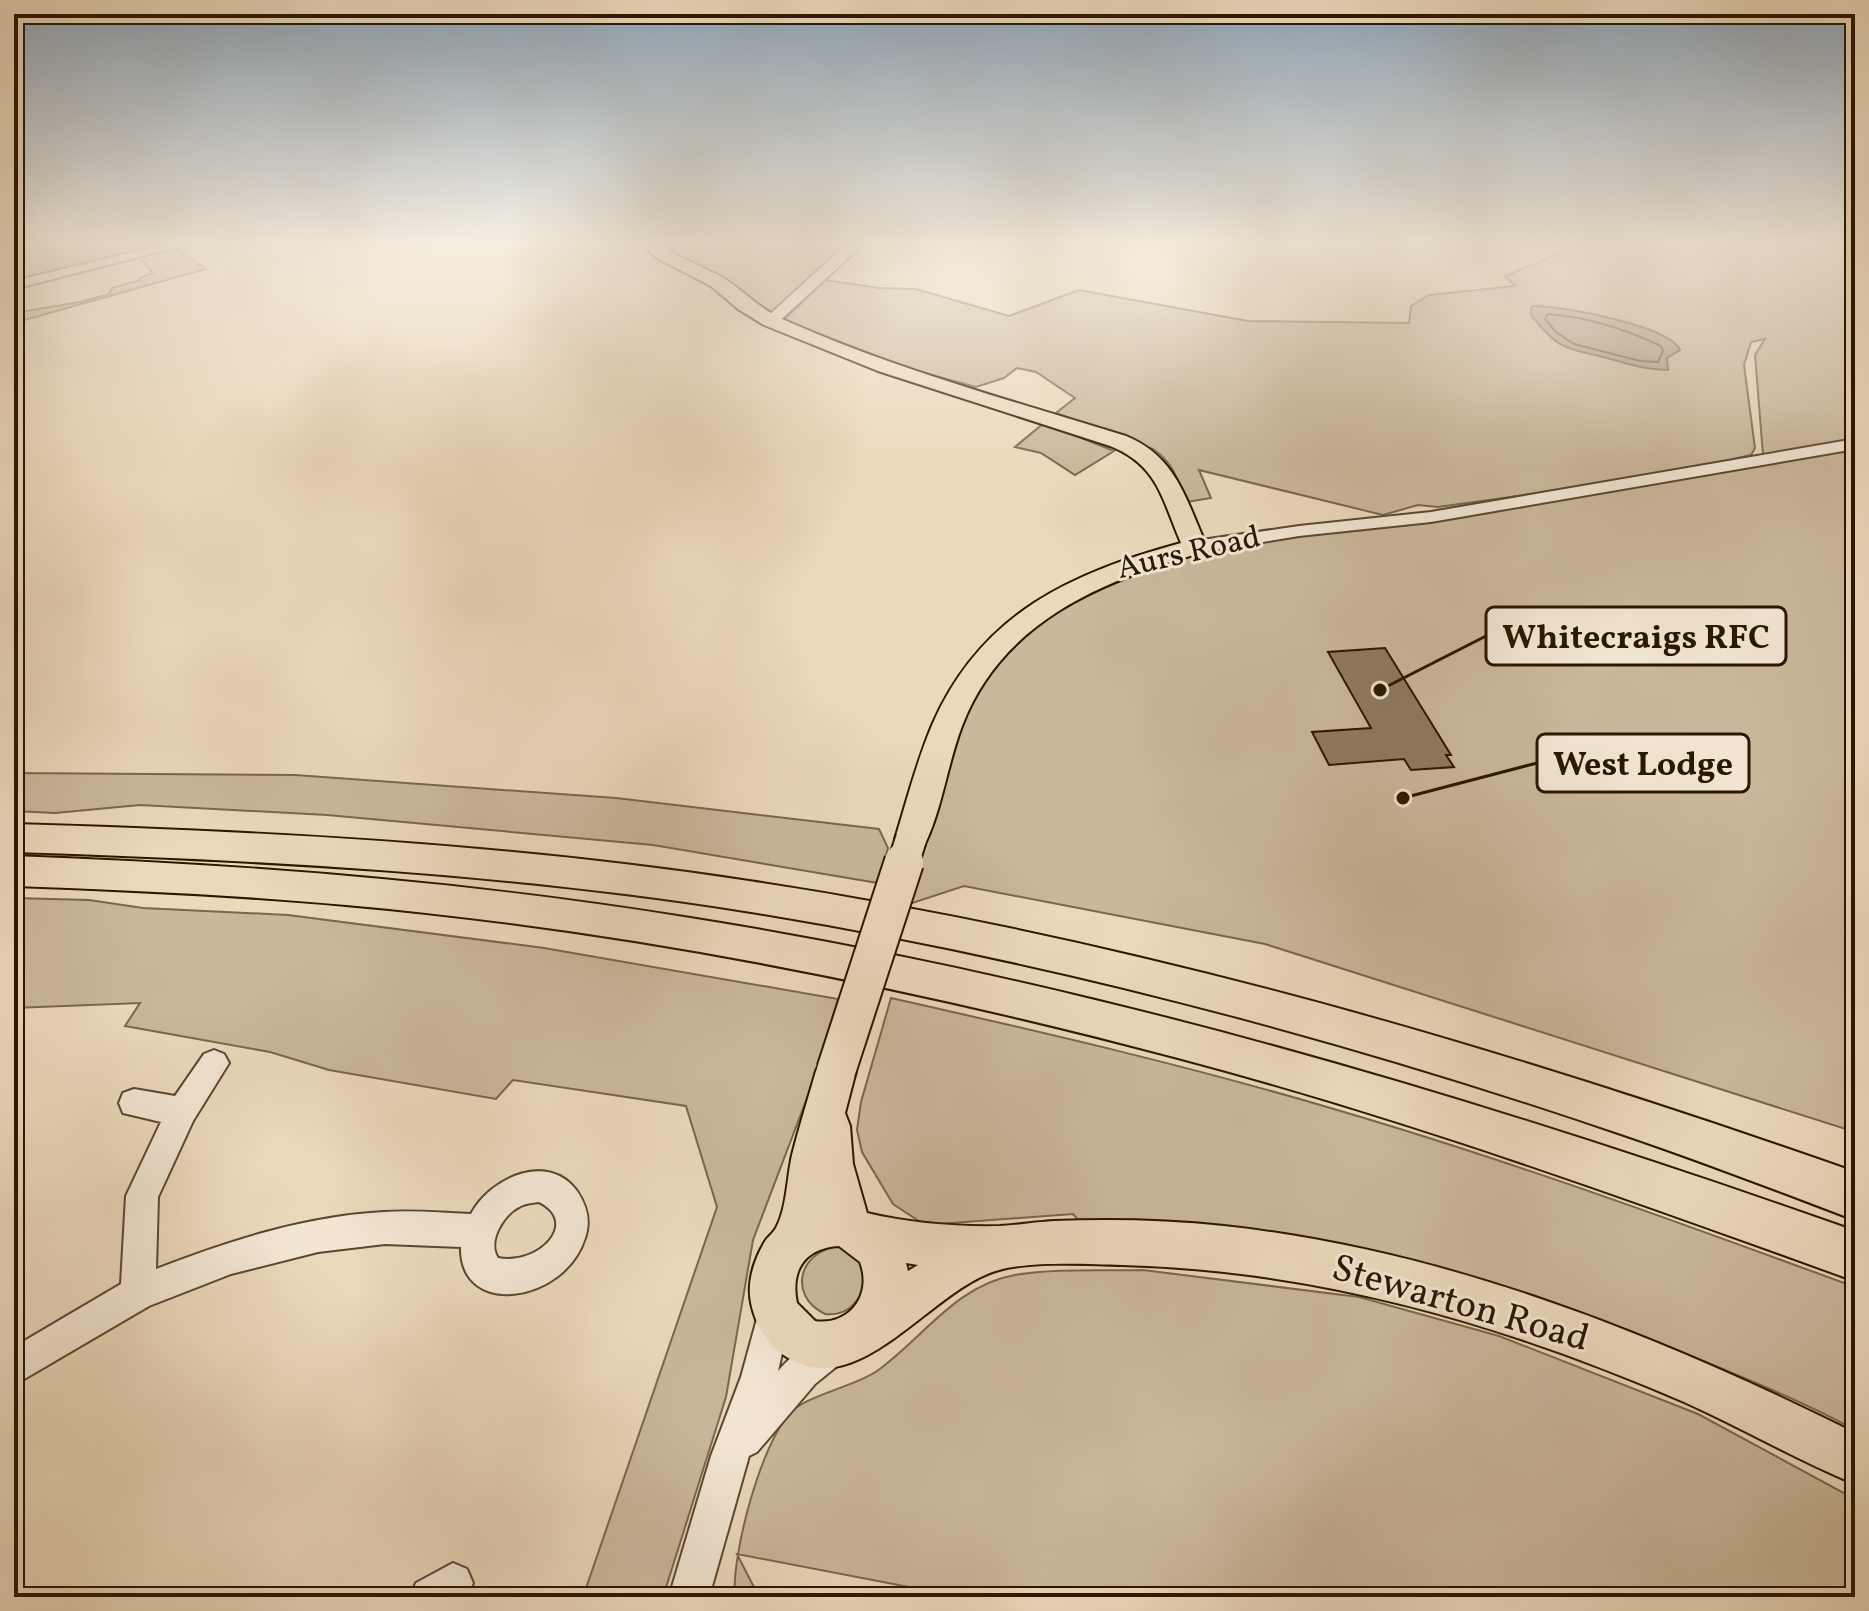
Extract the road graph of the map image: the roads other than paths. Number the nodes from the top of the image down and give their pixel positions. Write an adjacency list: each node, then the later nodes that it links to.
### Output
1 (761, 315): 3 (main road)
2 (777, 315): 3 (street)
3 (771, 321): 5 (main road)
4 (1855, 444): 5 (street, Aurs Road)
5 (1195, 547): 9 (main road, Aurs Road, bridge)
6 (14, 838): 12 (highway)
7 (14, 871): 17 (highway)
8 (214, 1063): 11 (street)
9 (836, 1071): 13 (main road, Aurs Road); 15 (main road, Aurs Road)
10 (134, 1103): 11 (street)
11 (182, 1111): 18 (street)
12 (1855, 1196)
13 (858, 1230): 15 (main road); 16 (main road, Stewarton Road); 20 (main road)
14 (479, 1231): 18 (street)
15 (797, 1237): 19 (main road)
16 (995, 1248): 20 (main road, Stewarton Road); 23 (main road, Stewarton Road)
17 (1855, 1256)
18 (138, 1293): 21 (street)
19 (775, 1309): 20 (main road); 22 (street)
20 (855, 1334): 22 (street)
21 (14, 1367)
22 (730, 1456): 24 (street)
23 (1855, 1459)
24 (689, 1597)

